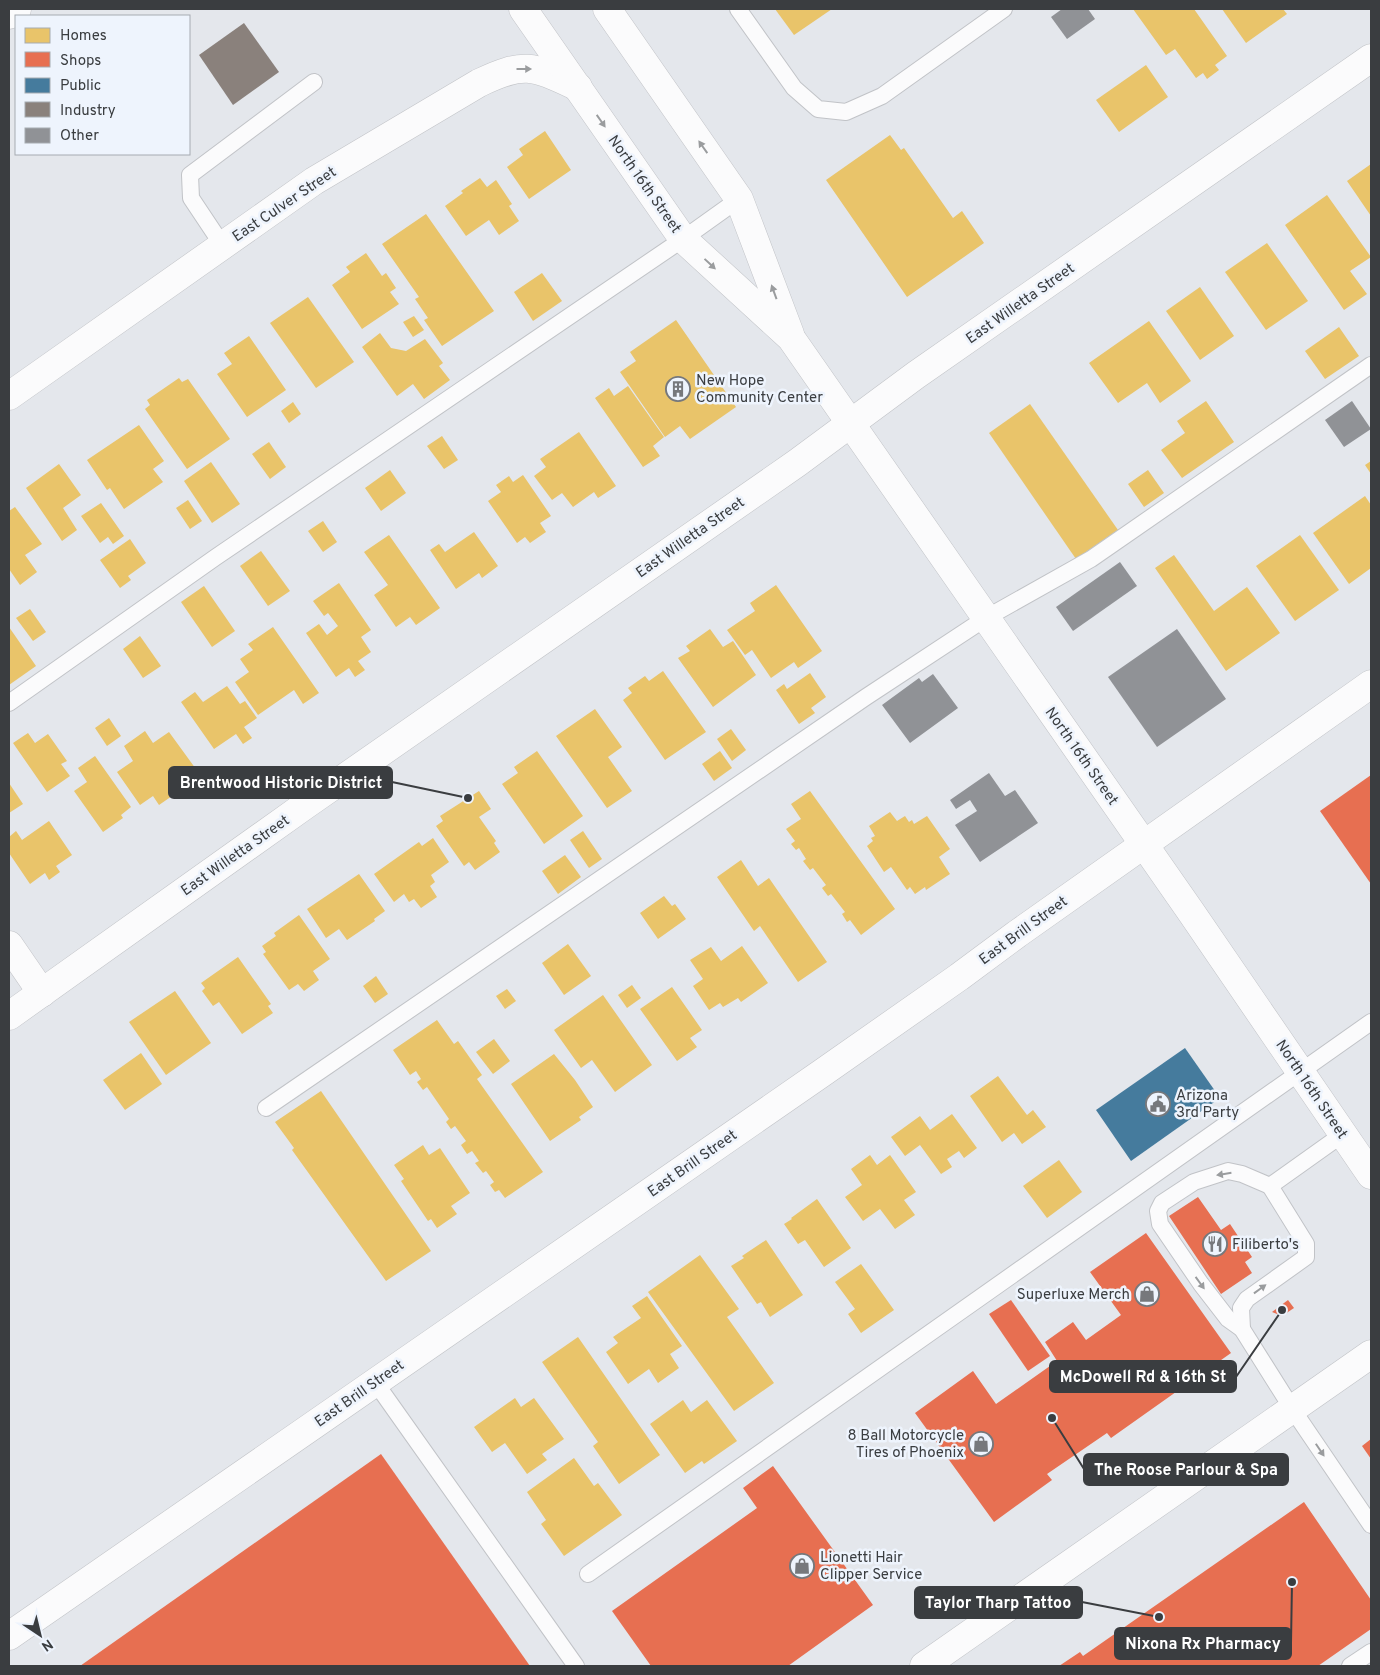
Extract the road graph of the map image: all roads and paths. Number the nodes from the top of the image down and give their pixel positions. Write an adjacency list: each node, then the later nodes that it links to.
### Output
1 (17, 9): 6 (main road)
2 (523, 9): 9 (main road, North 16th Street)
3 (607, 9): 10 (main road, North 16th Street, one-way to 3)
4 (738, 9): 5 (lane)
5 (1004, 9)
6 (9, 14)
7 (1371, 58): 16 (main road, East Willetta Street)
8 (314, 82): 12 (lane)
9 (578, 87): 11 (main road, North 16th Street, one-way to 11); 12 (main road, East Culver Street, one-way to 9)
10 (739, 199): 11 (lane); 13 (main road, North 16th Street, one-way to 10)
11 (684, 239): 13 (main road, North 16th Street, one-way to 13); 19 (lane)
12 (223, 246): 15 (main road, East Culver Street)
13 (791, 338): 16 (main road, North 16th Street)
14 (1371, 365): 17 (lane)
15 (9, 396)
16 (851, 423): 17 (main road, North 16th Street); 22 (main road, East Willetta Street)
17 (986, 618): 20 (main road, North 16th Street); 26 (lane)
18 (1371, 684): 20 (main road, East Brill Street)
19 (9, 703)
20 (1144, 844): 25 (main road, North 16th Street); 32 (main road, East Brill Street)
21 (9, 945): 22 (main road)
22 (42, 993): 23 (main road, East Willetta Street)
23 (9, 1016)
24 (1371, 1022): 25 (lane)
25 (1301, 1072): 27 (main road, North 16th Street); 35 (lane)
26 (266, 1108)
27 (1343, 1134): 28 (main road, North 16th Street); 29 (lane)
28 (1371, 1175)
29 (1270, 1186): 30 (lane, one-way to 29); 30 (lane, one-way to 30)
30 (1242, 1329): 33 (lane)
31 (1371, 1354): 33 (main road)
32 (375, 1382): 36 (main road, East Brill Street); 38 (lane)
33 (1292, 1410): 34 (lane, one-way to 34); 39 (main road)
34 (1371, 1525)
35 (588, 1574)
36 (9, 1636)
37 (1371, 1652): 40 (lane)
38 (576, 1666)
39 (924, 1666)
40 (1350, 1666)

